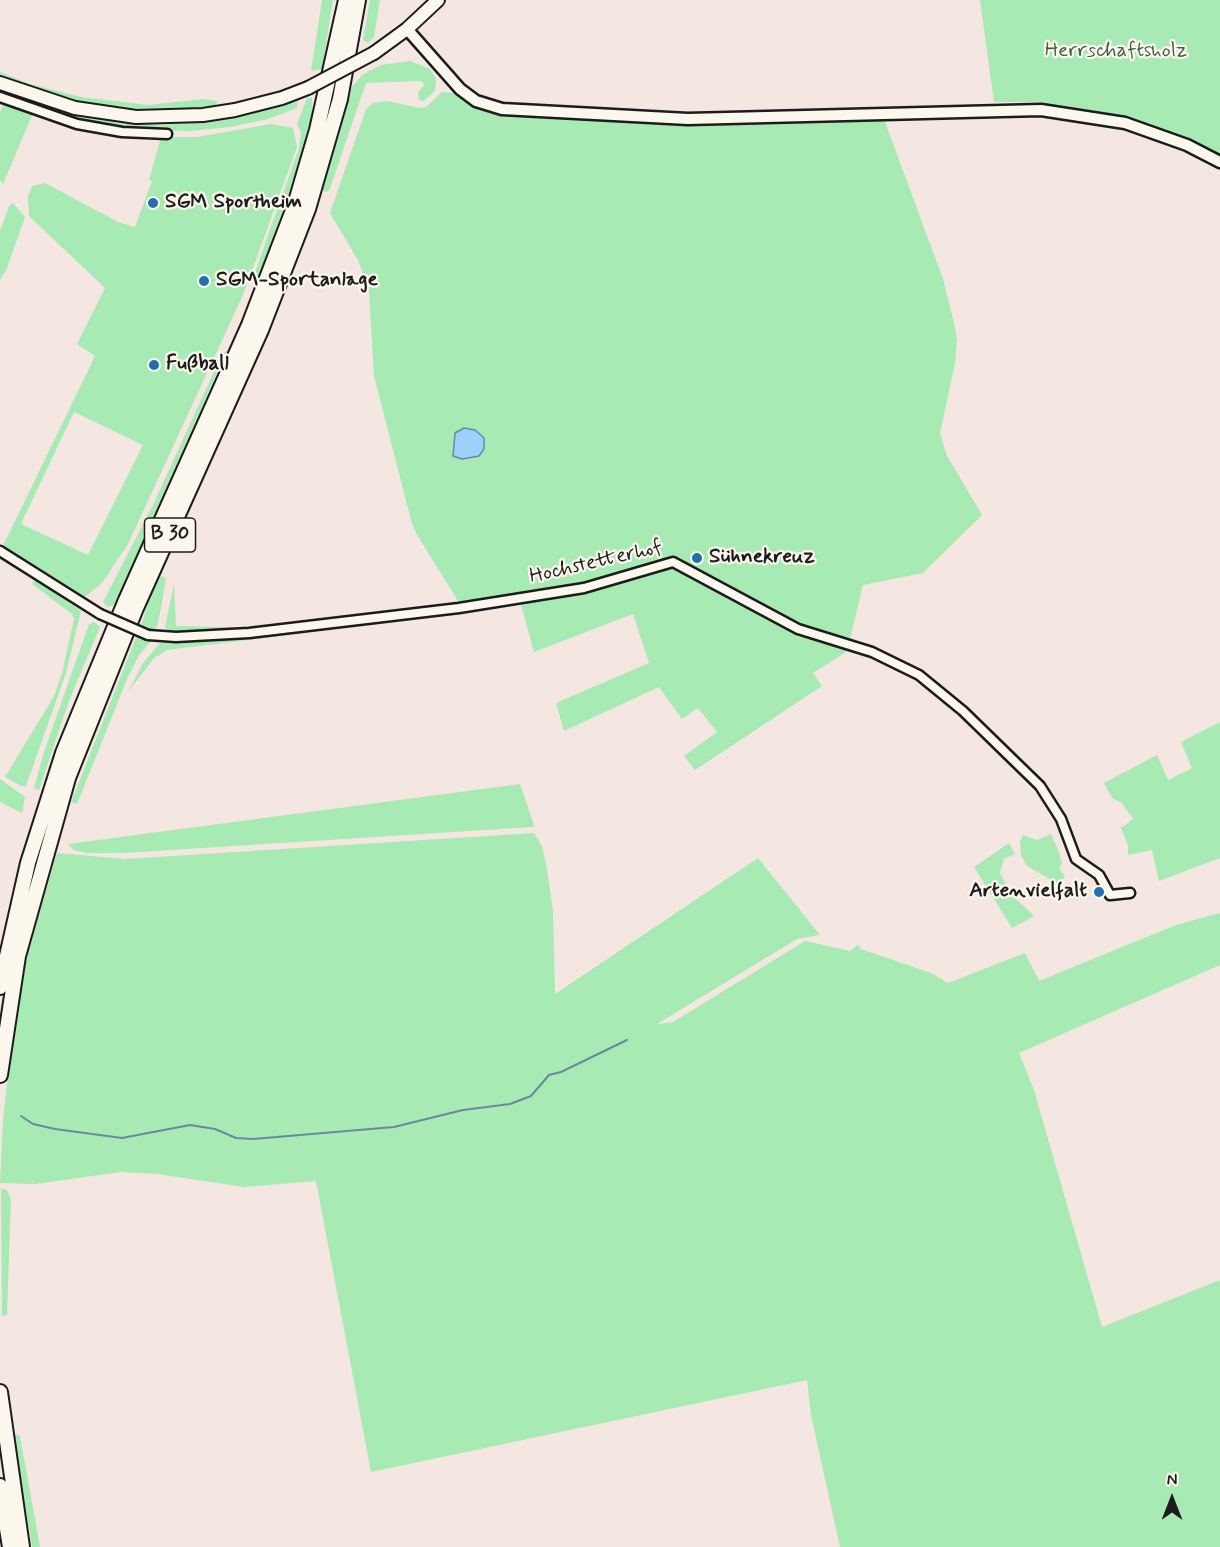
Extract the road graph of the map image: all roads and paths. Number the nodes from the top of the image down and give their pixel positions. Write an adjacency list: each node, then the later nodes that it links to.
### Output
1 (346, 0): 11 (highway, B 30)
2 (358, 0): 12 (highway, B 30)
3 (438, 0): 4 (main road)
4 (407, 29): 5 (main road, bridge); 8 (street)
5 (0, 83)
6 (0, 97): 7 (street)
7 (167, 134)
8 (1220, 162)
9 (0, 551): 10 (street, Hochstetterhof, bridge)
10 (1130, 893)
11 (0, 987)
12 (0, 1075)
13 (0, 1392): 16 (highway)
14 (0, 1486): 15 (highway)
15 (10, 1547)
16 (22, 1547)

